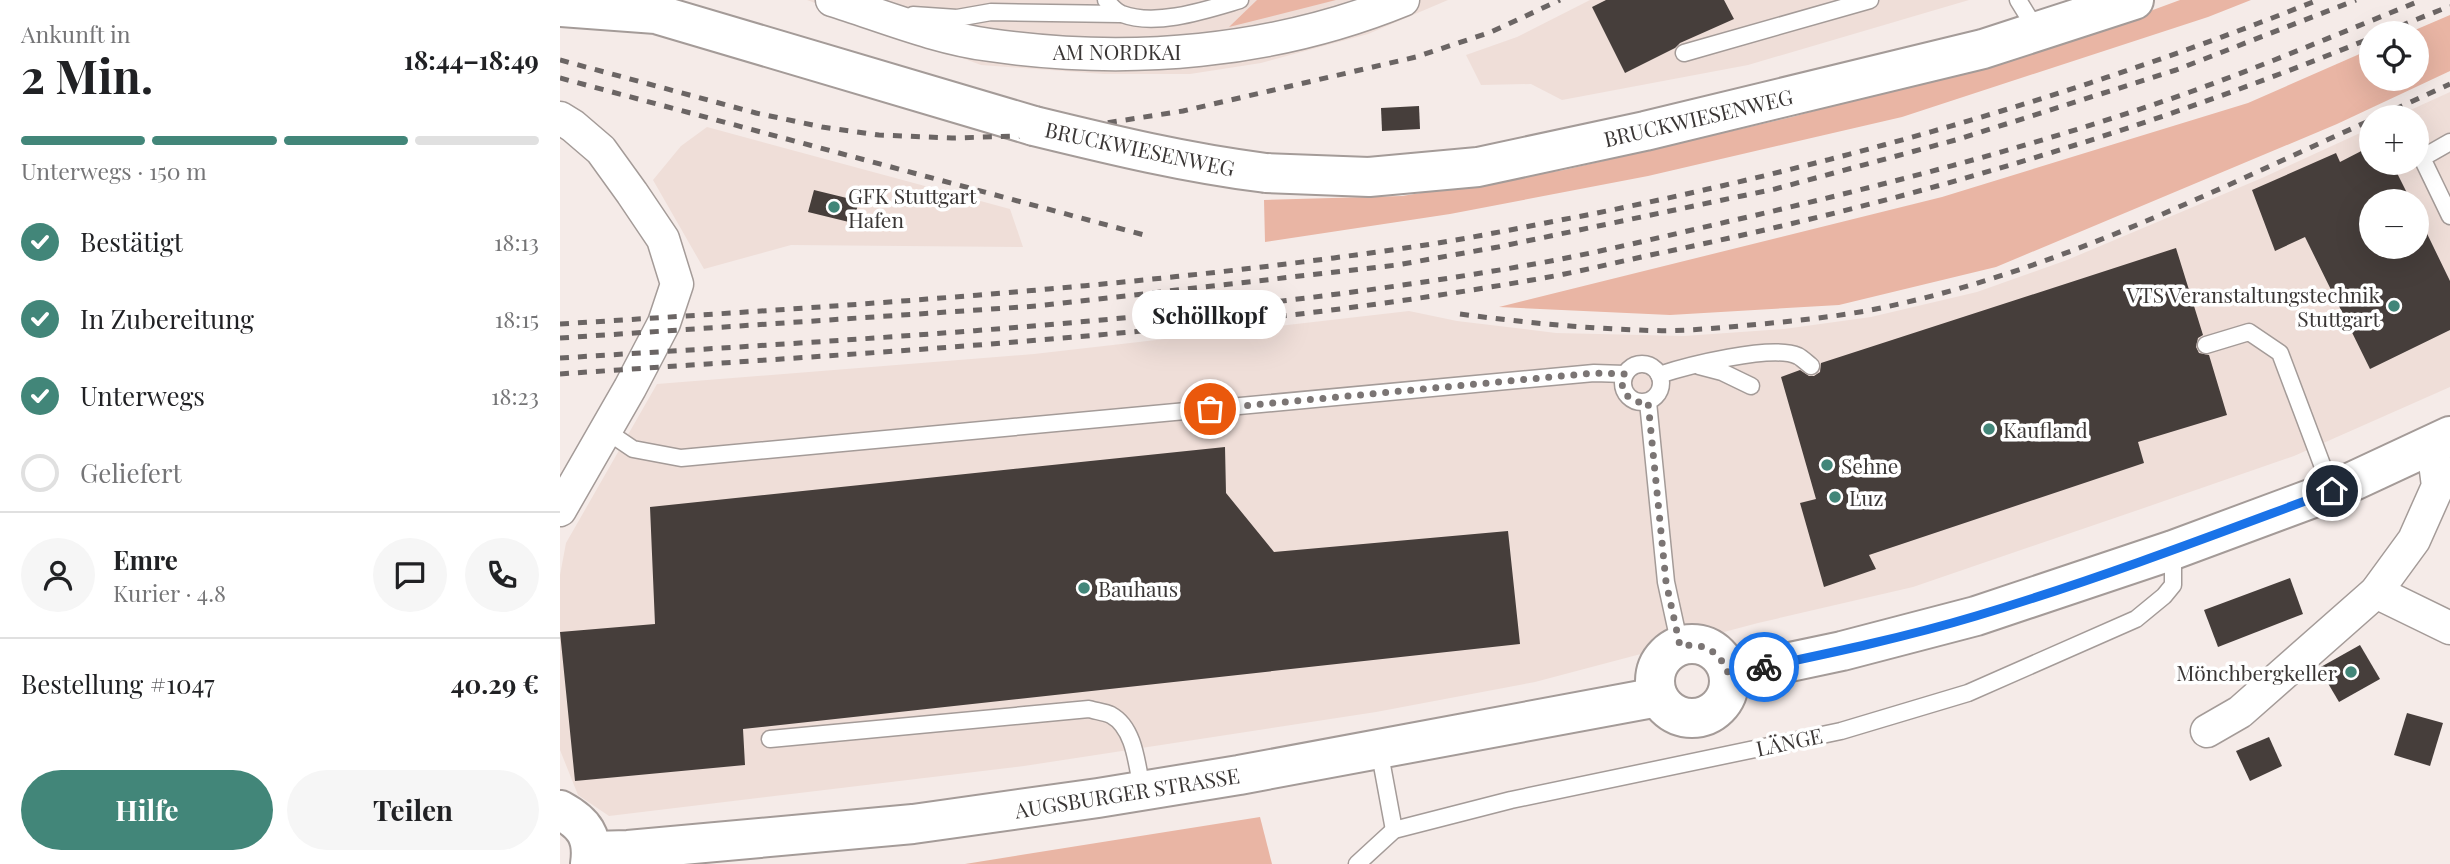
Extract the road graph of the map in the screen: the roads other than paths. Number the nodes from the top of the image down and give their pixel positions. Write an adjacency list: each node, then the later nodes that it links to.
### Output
1 (832, 0): 10 (street, AM NORDKAI)
2 (1105, 0): 11 (lane)
3 (1240, 0): 11 (lane)
4 (1403, 0): 10 (street, AM NORDKAI)
5 (1870, 0): 13 (lane)
6 (2134, 0): 12 (street, BRUCKWIESENWEG)
7 (1012, 6): 10 (lane); 11 (lane)
8 (560, 7): 9 (street, BRUCKWIESENWEG)
9 (642, 7): 12 (street, BRUCKWIESENWEG, bridge)
10 (873, 13)
11 (1120, 14)
12 (2028, 16)
13 (1684, 53)
14 (560, 118): 24 (street)
15 (2450, 142): 16 (lane)
16 (2450, 216)
17 (2206, 345): 26 (lane)
18 (1693, 364): 19 (lane); 21 (lane); 22 (lane)
19 (1811, 366)
20 (1625, 374): 21 (lane); 23 (lane); 24 (lane)
21 (1659, 375): 23 (lane)
22 (1751, 386)
23 (1648, 402): 31 (lane)
24 (605, 430): 27 (street)
25 (2439, 442): 26 (street); 29 (street)
26 (2332, 491): 28 (street)
27 (560, 510)
28 (2173, 550): 32 (street); 39 (lane, LÄNGE)
29 (2376, 592): 30 (street); 34 (street)
30 (2450, 628)
31 (1680, 646): 32 (street); 33 (street)
32 (1729, 675): 33 (street)
33 (1658, 697): 36 (street, AUGSBURGER STRASSE)
34 (2207, 731)
35 (770, 739): 37 (lane)
36 (1379, 749): 37 (street, AUGSBURGER STRASSE); 39 (lane)
37 (1142, 790): 40 (street, AUGSBURGER STRASSE)
38 (560, 810): 40 (street, AUGSBURGER STRASSE)
39 (1394, 830): 41 (lane, LÄNGE)
40 (591, 857)
41 (1357, 864)

